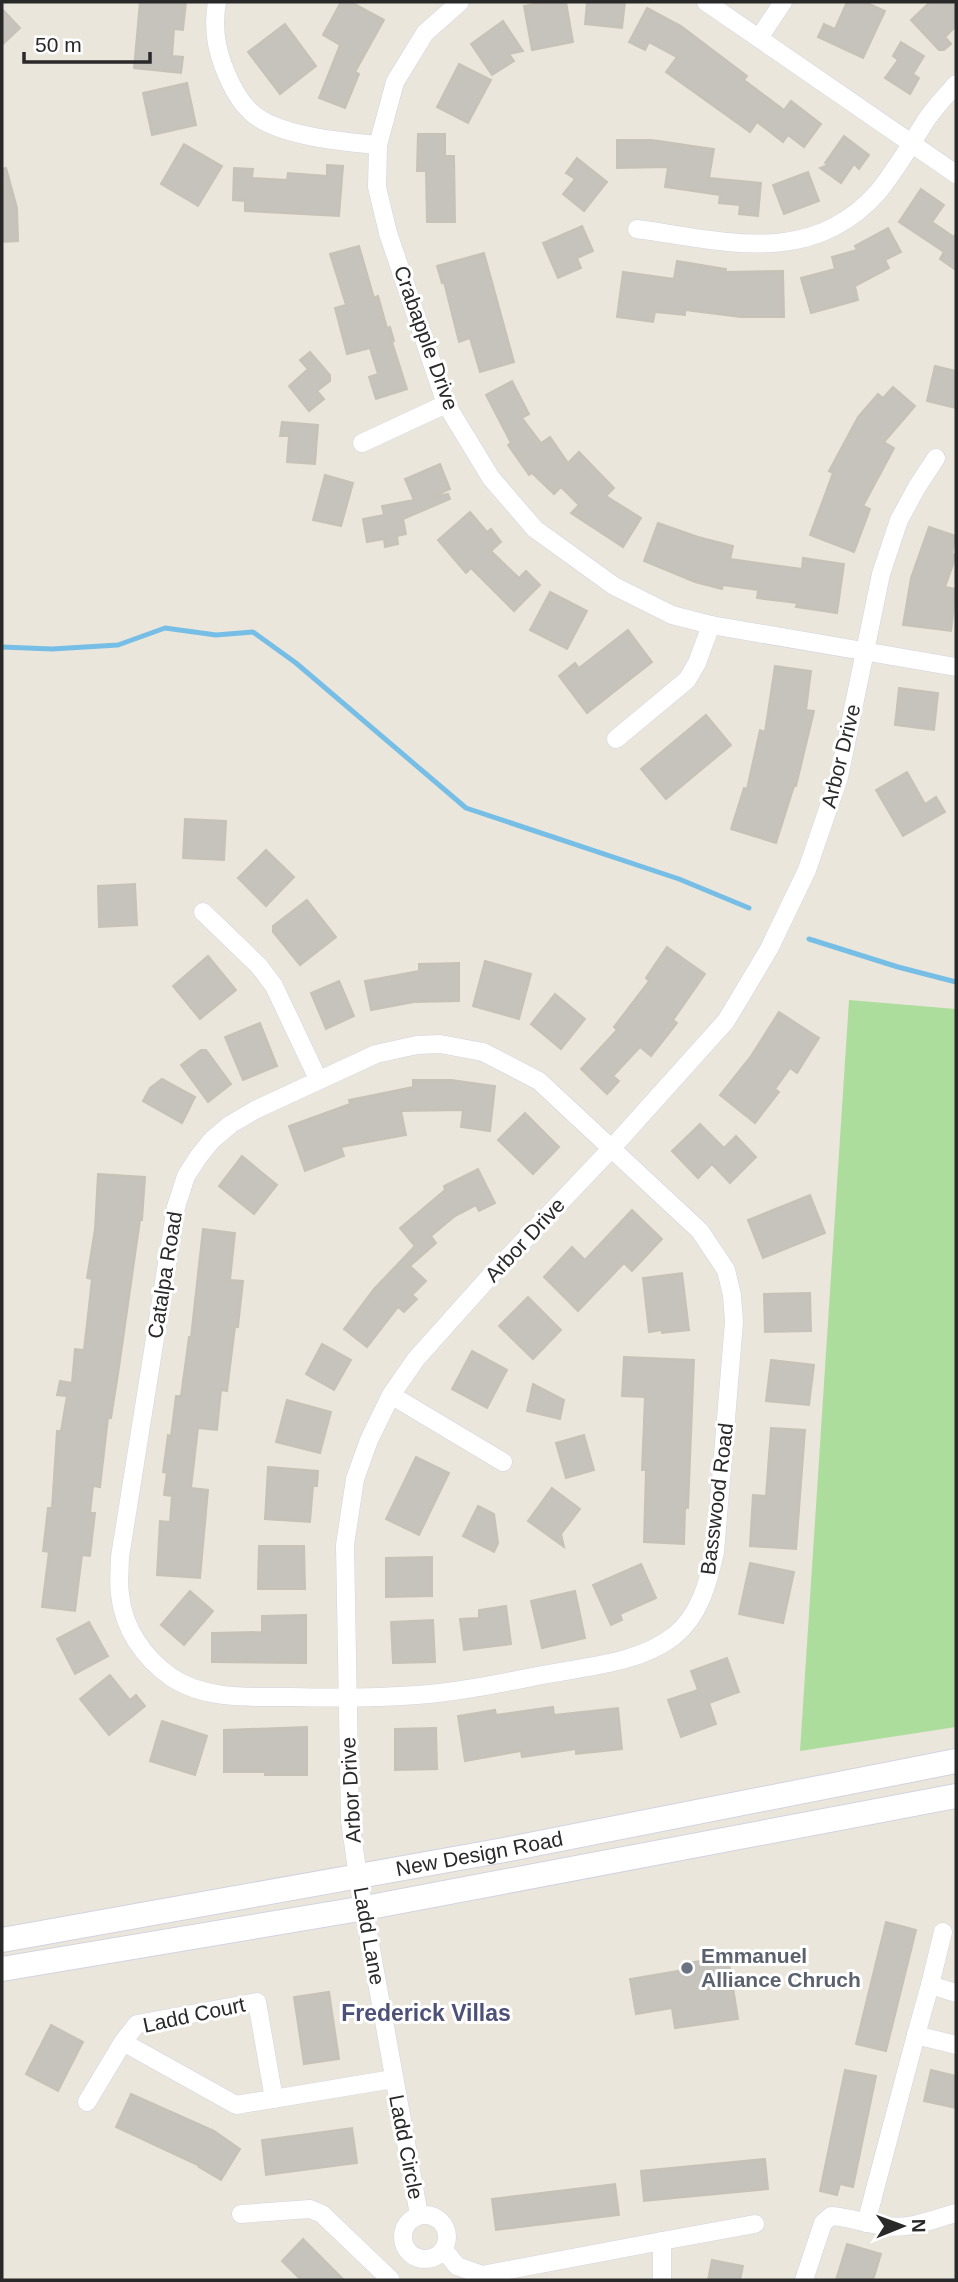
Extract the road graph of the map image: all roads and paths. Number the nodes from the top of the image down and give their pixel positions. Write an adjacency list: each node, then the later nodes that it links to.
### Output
1 (217, 2): 7 (street)
2 (460, 2): 7 (street, Crabapple Drive)
3 (706, 2): 5 (street)
4 (783, 2): 5 (street)
5 (759, 38): 8 (street)
6 (956, 84): 8 (street)
7 (378, 145): 11 (street, Crabapple Drive)
8 (912, 145): 9 (street); 10 (street)
9 (956, 174)
10 (637, 229)
11 (446, 404): 12 (street); 14 (street, Crabapple Drive)
12 (362, 443)
13 (936, 458): 15 (street, Arbor Drive)
14 (711, 625): 15 (street, Crabapple Drive); 17 (street)
15 (864, 651): 16 (street, Crabapple Drive); 20 (street, Arbor Drive)
16 (956, 667)
17 (615, 739)
18 (203, 912): 19 (street)
19 (318, 1079): 20 (street, Catalpa Road); 23 (street, Catalpa Road)
20 (611, 1149): 21 (street, Arbor Drive); 23 (street, Basswood Road)
21 (391, 1395): 22 (street); 23 (street, Arbor Drive)
22 (503, 1462)
23 (347, 1698): 28 (street, Arbor Drive)
24 (956, 1761): 25 (main road, New Design Road)
25 (912, 1770): 27 (main road); 28 (main road, New Design Road)
26 (956, 1796): 27 (main road, New Design Road)
27 (915, 1804): 29 (main road, New Design Road)
28 (358, 1877): 29 (street, Ladd Lane); 31 (main road, New Design Road)
29 (365, 1908): 32 (main road, New Design Road); 38 (street, Ladd Lane)
30 (943, 1932): 33 (street)
31 (2, 1940)
32 (2, 1969)
33 (930, 1985): 34 (street); 35 (street)
34 (956, 1993)
35 (916, 2035): 37 (street); 44 (street)
36 (123, 2042): 39 (street, Ladd Court); 39 (street, Ladd Court); 40 (street, Ladd Court)
37 (956, 2045)
38 (393, 2079): 39 (street, Ladd Court); 43 (street, Ladd Circle)
39 (274, 2099)
40 (87, 2102)
41 (956, 2213): 44 (street)
42 (241, 2214): 49 (street)
43 (419, 2215): 47 (street, Ladd Circle); 48 (street, Ladd Circle)
44 (866, 2222): 51 (street)
45 (755, 2224): 46 (street)
46 (662, 2241): 47 (street); 50 (street)
47 (444, 2250): 48 (street)
48 (414, 2258): 49 (street)
49 (392, 2280)
50 (663, 2280)
51 (804, 2280)

